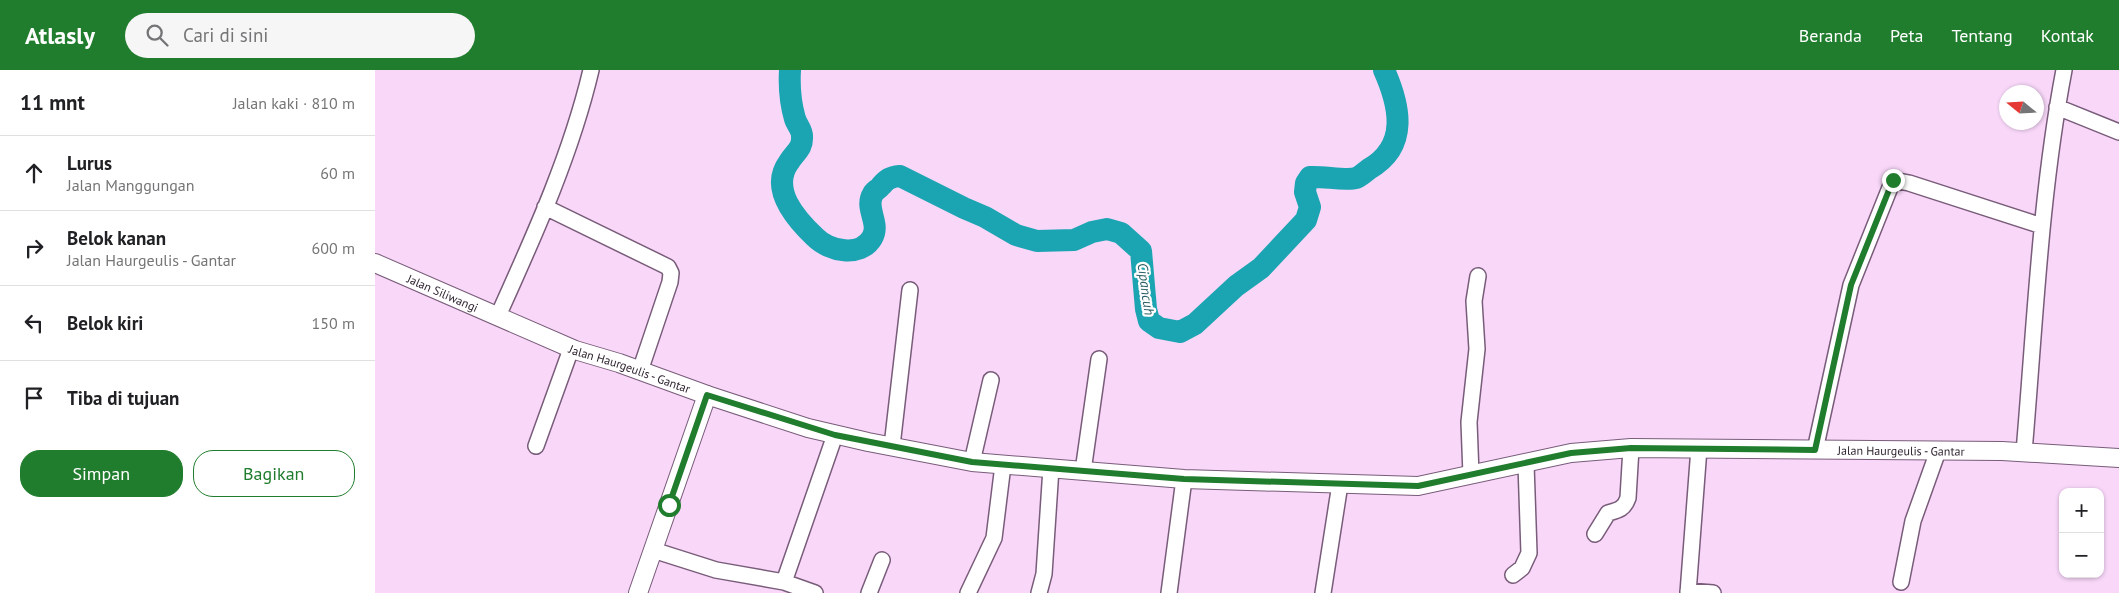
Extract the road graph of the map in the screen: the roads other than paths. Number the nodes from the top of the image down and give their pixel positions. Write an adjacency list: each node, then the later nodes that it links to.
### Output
1 (591, 70): 5 (street)
2 (2064, 70): 3 (street)
3 (2057, 108): 4 (street); 6 (street)
4 (2119, 132)
5 (545, 207): 10 (street); 13 (street)
6 (2042, 226): 21 (street); 23 (street)
7 (375, 263): 10 (street, Jalan Siliwangi)
8 (1478, 276): 30 (street)
9 (910, 290): 18 (street)
10 (505, 319): 11 (street, Jalan Haurgeulis - Gantar)
11 (571, 349): 13 (street, Jalan Haurgeulis - Gantar); 17 (street)
12 (1099, 359): 29 (street)
13 (640, 371): 15 (street, Jalan Haurgeulis - Gantar)
14 (991, 380): 25 (street)
15 (707, 395): 16 (street, Jalan Haurgeulis - Gantar); 34 (street)
16 (835, 435): 18 (street, Jalan Haurgeulis - Gantar); 37 (street)
17 (536, 446)
18 (892, 446): 25 (street, Jalan Haurgeulis - Gantar)
19 (1631, 448): 20 (street, Jalan Haurgeulis - Gantar); 26 (street, Jalan Haurgeulis - Gantar); 33 (street)
20 (1699, 448): 21 (street, Jalan Haurgeulis - Gantar); 39 (street)
21 (1815, 450): 22 (street, Jalan Haurgeulis - Gantar)
22 (1938, 451): 23 (street, Jalan Haurgeulis - Gantar); 38 (street)
23 (2025, 452): 24 (street, Jalan Haurgeulis - Gantar)
24 (2119, 458)
25 (972, 462): 27 (street, Jalan Haurgeulis - Gantar)
26 (1526, 464): 30 (street, Jalan Haurgeulis - Gantar); 36 (street)
27 (1003, 465): 28 (street, Jalan Haurgeulis - Gantar); 43 (street)
28 (1051, 468): 29 (street, Jalan Haurgeulis - Gantar); 44 (street)
29 (1083, 471): 31 (street, Jalan Haurgeulis - Gantar)
30 (1471, 475): 32 (street, Jalan Haurgeulis - Gantar)
31 (1184, 479): 32 (street, Jalan Haurgeulis - Gantar); 45 (street)
32 (1340, 484): 46 (street)
33 (1595, 534)
34 (653, 550): 37 (street); 40 (street)
35 (882, 560): 42 (street)
36 (1513, 575)
37 (784, 582): 41 (street)
38 (1901, 582)
39 (1688, 592): 47 (street)
40 (638, 593)
41 (815, 593)
42 (869, 593)
43 (968, 593)
44 (1039, 593)
45 (1169, 593)
46 (1323, 593)
47 (1713, 593)

